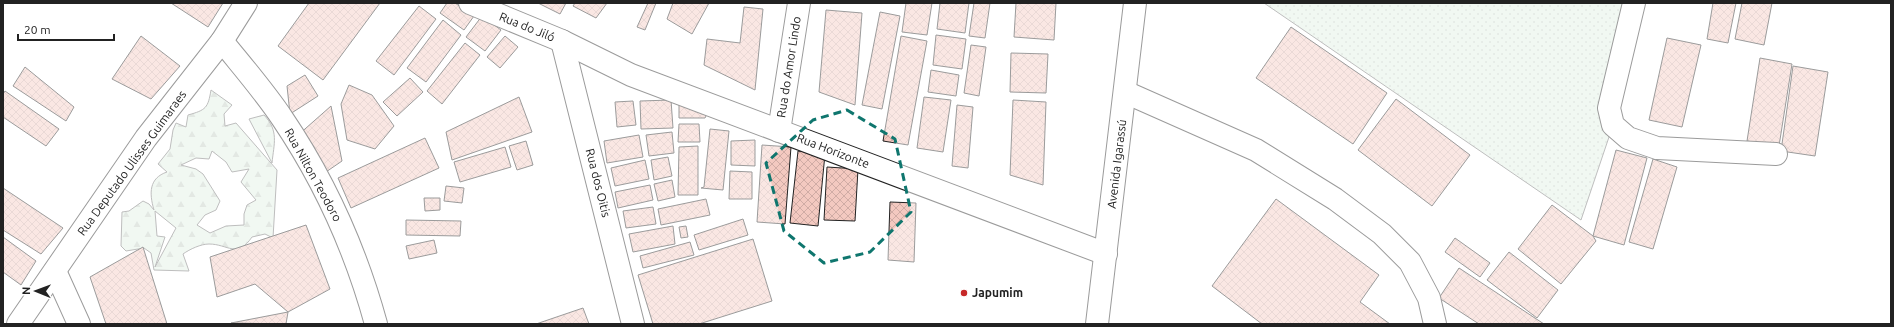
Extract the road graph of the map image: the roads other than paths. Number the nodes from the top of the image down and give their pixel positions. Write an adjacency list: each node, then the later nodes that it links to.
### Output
1 (246, 3): 6 (street, Rua Deputado Ulisses Guimaraes)
2 (470, 3): 7 (street, Rua do Jiló)
3 (799, 3): 9 (street, Rua do Amor Lindo)
4 (1135, 3): 8 (street, Avenida Igarassú)
5 (1634, 3): 10 (street)
6 (222, 41): 12 (street, Rua Deputado Ulisses Guimaraes); 15 (street, Rua Nilton Teodoro)
7 (562, 41): 9 (street, Rua Horizonte); 16 (street, Rua dos Oitis)
8 (1125, 92): 11 (street, Avenida Igarassú); 18 (street)
9 (779, 131): 11 (street, Rua Horizonte)
10 (1776, 154)
11 (1106, 254): 17 (street, Avenida Igarassú)
12 (55, 271): 13 (street, Rua Deputado Ulisses Guimaraes); 14 (street)
13 (18, 324)
14 (79, 324)
15 (376, 324)
16 (633, 324)
17 (1097, 324)
18 (1435, 324)

